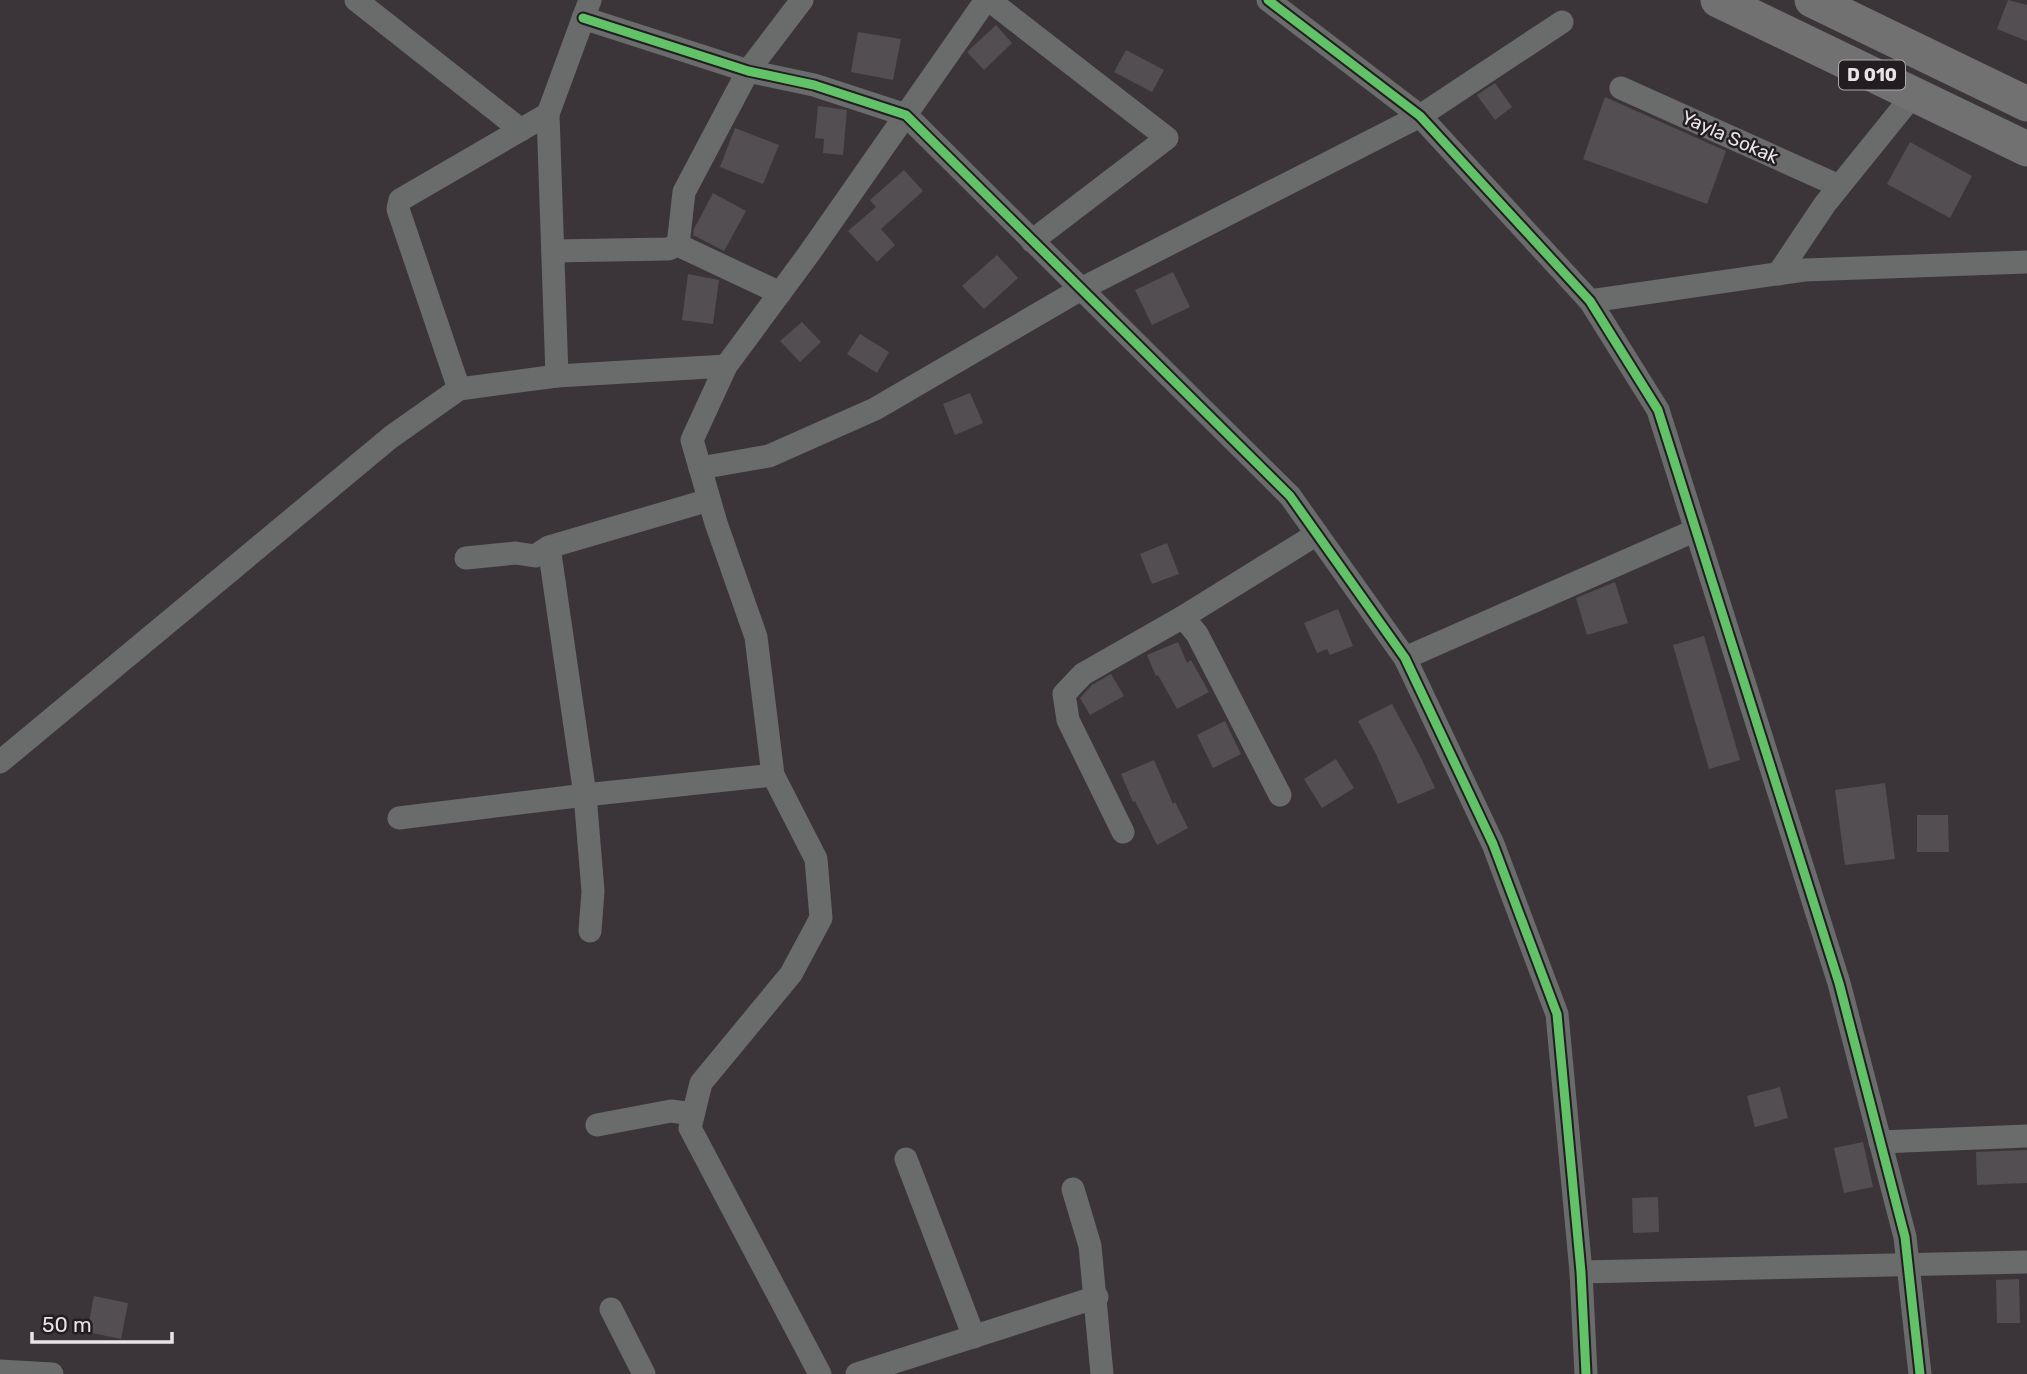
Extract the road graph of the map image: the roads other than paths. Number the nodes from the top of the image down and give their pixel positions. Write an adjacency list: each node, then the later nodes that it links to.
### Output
1 (356, 0): 16 (street)
2 (802, 0): 9 (street)
3 (988, 0): 14 (street); 19 (street)
4 (1268, 0): 15 (street)
5 (1717, 0): 11 (highway, D 010)
6 (1812, 0): 12 (highway, D 010)
7 (587, 9): 9 (street); 13 (street)
8 (1562, 22): 15 (street)
9 (748, 71): 14 (street); 20 (street)
10 (1621, 88): 18 (street, Yayla Sokak)
11 (1913, 95): 17 (highway, D 010); 18 (street)
12 (2027, 104)
13 (548, 114): 16 (street); 21 (street)
14 (906, 115): 19 (street); 25 (street)
15 (1420, 116): 24 (street); 26 (street)
16 (521, 130): 29 (street)
17 (2027, 149)
18 (1839, 186): 23 (street)
19 (1032, 241): 24 (street)
20 (678, 245): 21 (street); 25 (street)
21 (553, 251): 28 (street)
22 (2027, 262): 23 (street)
23 (1777, 274): 26 (street)
24 (1081, 289): 30 (street); 33 (street)
25 (780, 293): 27 (street)
26 (1590, 301): 32 (street)
27 (726, 366): 28 (street); 30 (street)
28 (557, 376): 29 (street)
29 (459, 389): 38 (street)
30 (700, 468): 31 (street)
31 (709, 500): 34 (street); 39 (street)
32 (1696, 530): 37 (street); 48 (street)
33 (1317, 534): 36 (street); 37 (street)
34 (549, 547): 35 (street); 40 (street)
35 (466, 558)
36 (1183, 617): 41 (street); 43 (street)
37 (1405, 658): 53 (street)
38 (0, 762)
39 (774, 775): 40 (street); 45 (street)
40 (585, 795): 42 (street); 44 (street)
41 (1280, 795)
42 (399, 818)
43 (1123, 832)
44 (590, 931)
45 (693, 1114): 46 (street); 60 (street)
46 (597, 1125)
47 (2027, 1136): 48 (street)
48 (1880, 1142): 52 (street)
49 (906, 1159): 56 (street)
50 (1073, 1189): 54 (street)
51 (2027, 1262): 52 (street)
52 (1908, 1265): 53 (street); 65 (street)
53 (1581, 1272): 63 (street)
54 (1097, 1297): 56 (street); 62 (street)
55 (611, 1309): 59 (street)
56 (974, 1337): 61 (street)
57 (0, 1371): 58 (street)
58 (52, 1374)
59 (644, 1374)
60 (820, 1374)
61 (857, 1374)
62 (1102, 1374)
63 (1586, 1374)
64 (1913, 1374): 65 (street)
65 (1920, 1374)

